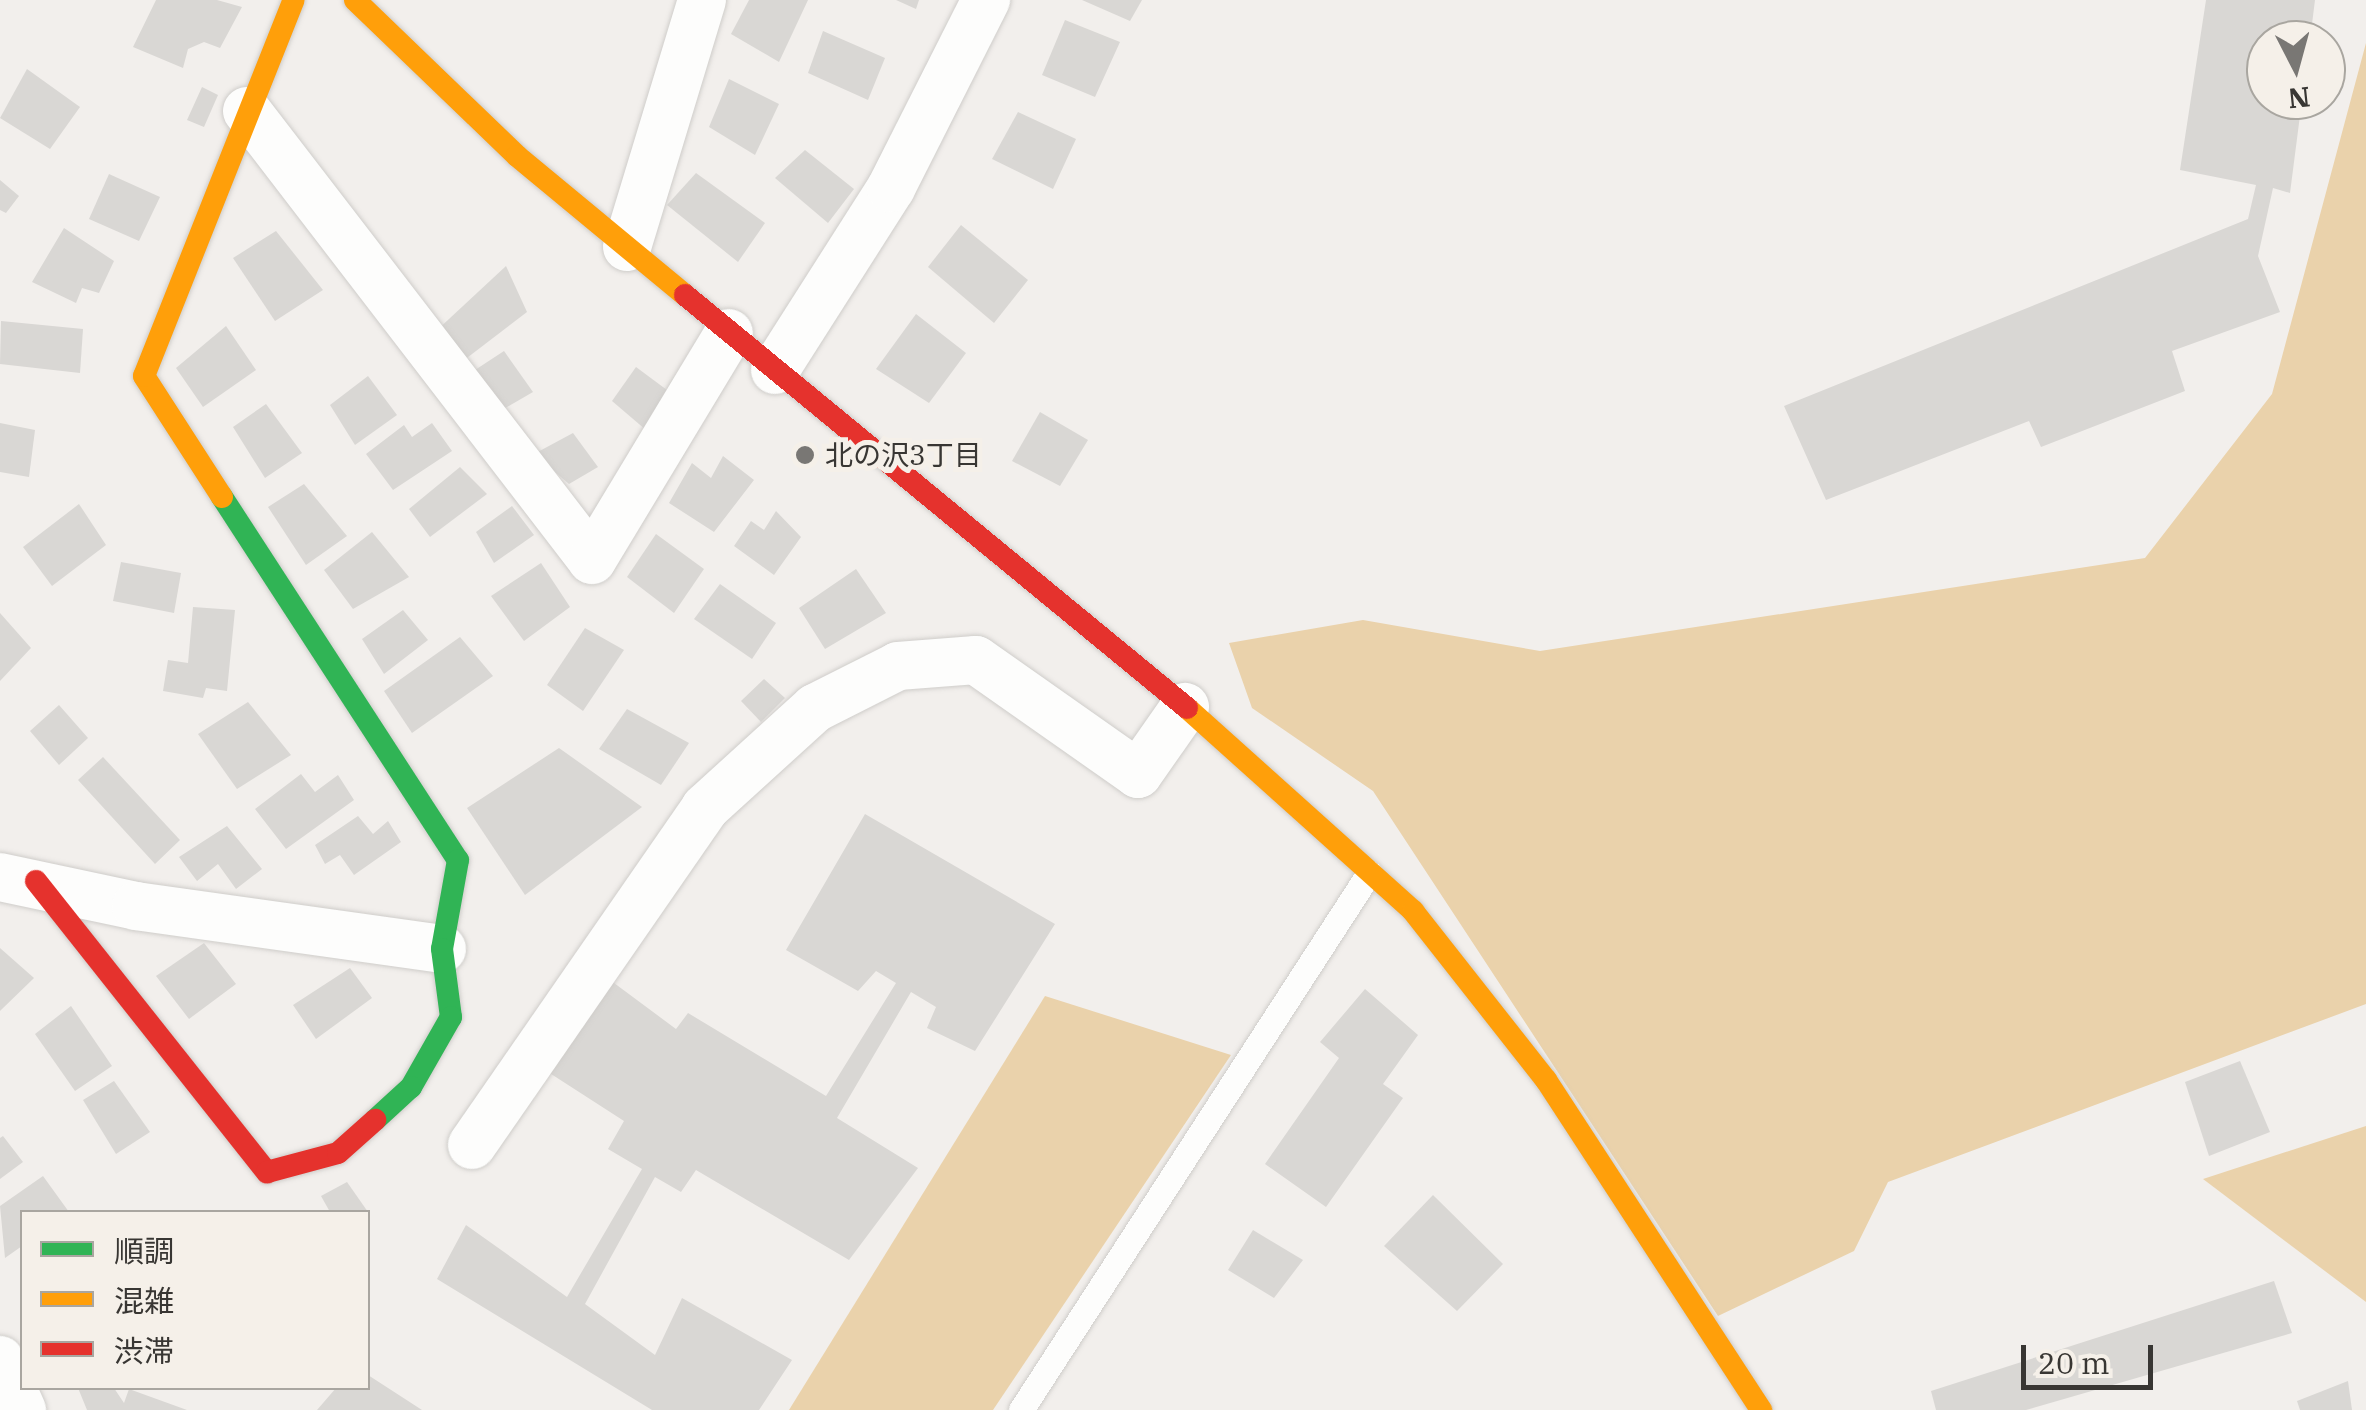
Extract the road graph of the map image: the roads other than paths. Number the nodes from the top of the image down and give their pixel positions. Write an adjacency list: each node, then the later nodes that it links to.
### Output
1 (294, 0): 5 (street)
2 (355, 0): 6 (street)
3 (702, 0): 6 (street)
4 (986, 0): 8 (street)
5 (247, 112): 7 (street); 12 (street)
6 (627, 248): 7 (street)
7 (729, 333): 8 (street)
8 (775, 370): 9 (street)
9 (1184, 707): 10 (street); 13 (street)
10 (1369, 872): 16 (lane); 17 (street)
11 (18, 879): 12 (street); 12 (street)
12 (442, 949)
13 (472, 1145)
14 (0, 1360): 15 (street)
15 (22, 1410)
16 (1021, 1410)
17 (1761, 1410)

